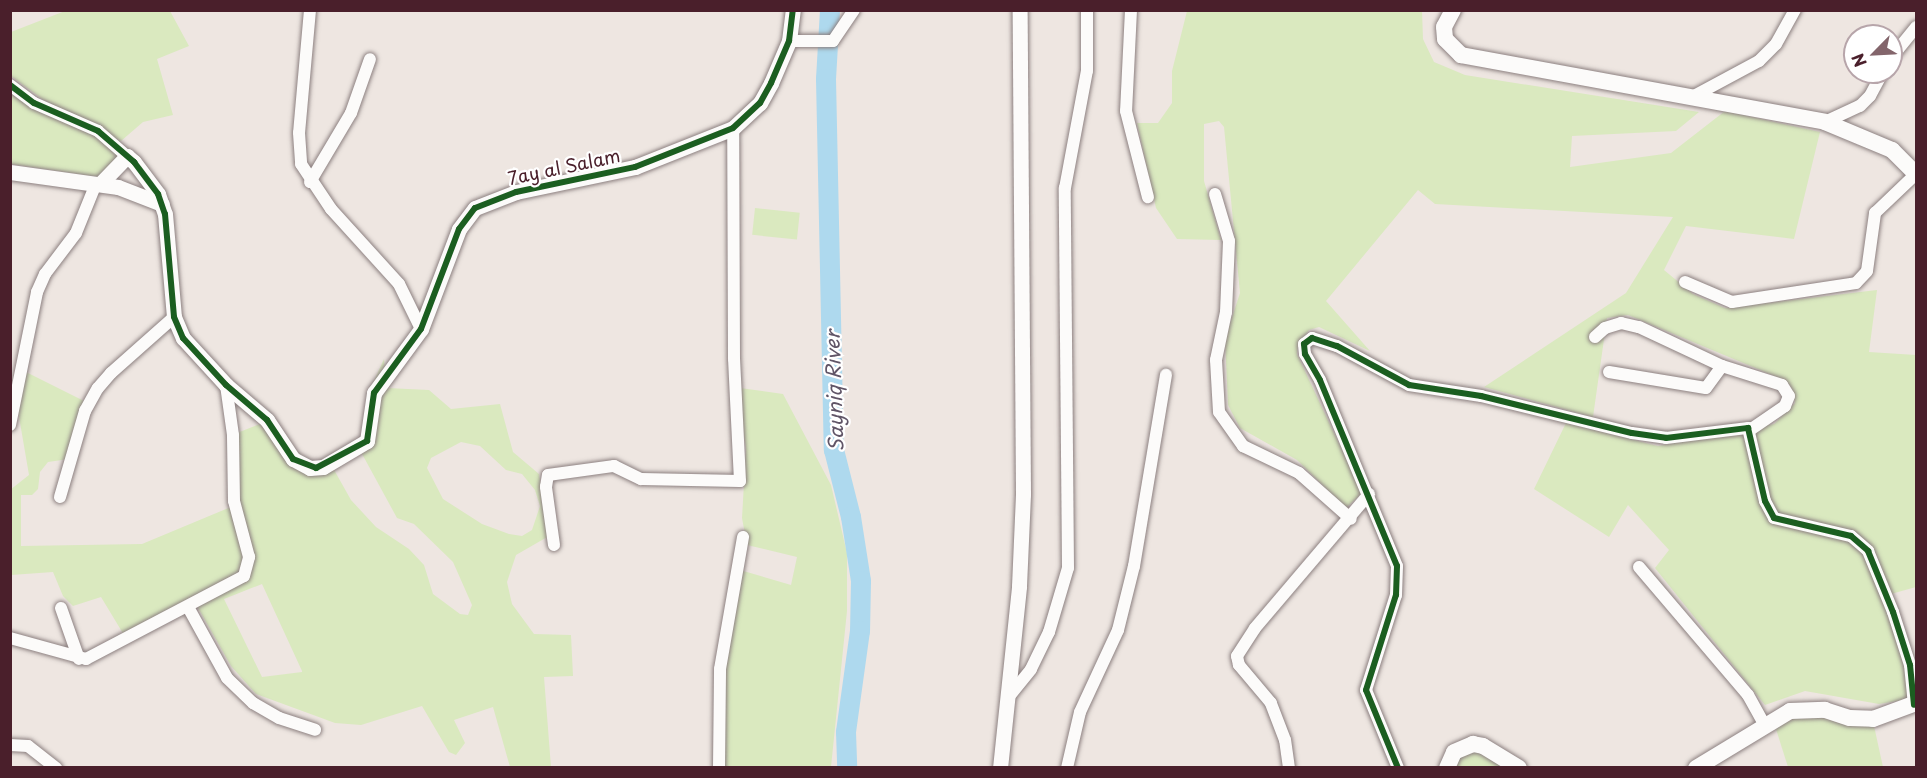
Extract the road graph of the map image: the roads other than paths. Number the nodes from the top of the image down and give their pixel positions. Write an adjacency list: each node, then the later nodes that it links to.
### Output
1 (310, 10): 21 (street)
2 (793, 10): 10 (street, 7ay al Salam)
3 (854, 10): 10 (street)
4 (1020, 10): 46 (street)
5 (1087, 10): 46 (street)
6 (1131, 10): 24 (street)
7 (1453, 10): 15 (main road)
8 (1795, 10): 15 (street)
9 (1917, 27): 11 (street)
10 (789, 41): 17 (street, 7ay al Salam)
11 (1903, 44)
12 (370, 59): 21 (street)
13 (1875, 84): 16 (street)
14 (10, 85): 18 (street)
15 (1692, 97): 16 (main road)
16 (1825, 122): 20 (main road)
17 (733, 128): 28 (street, 7ay al Salam); 40 (street)
18 (127, 156): 22 (street); 25 (street, 7ay al Salam)
19 (10, 172): 22 (street)
20 (1917, 174): 26 (street)
21 (310, 182): 28 (street)
22 (98, 185): 25 (street); 34 (street)
23 (1215, 194): 38 (street)
24 (1148, 197)
25 (162, 204): 27 (street, 7ay al Salam)
26 (1685, 282)
27 (174, 317): 33 (street, 7ay al Salam); 37 (street)
28 (422, 329): 33 (street, 7ay al Salam)
29 (1595, 338): 30 (street)
30 (1722, 366): 31 (street); 35 (street)
31 (1609, 372)
32 (1166, 375): 54 (street)
33 (226, 385): 42 (street)
34 (10, 425)
35 (1750, 430): 36 (street); 47 (street)
36 (1369, 494): 38 (street); 56 (street)
37 (60, 496)
38 (1351, 519): 55 (street)
39 (743, 537): 52 (street)
40 (554, 545)
41 (1640, 567): 48 (street)
42 (188, 607): 45 (street); 49 (street)
43 (61, 608): 45 (street)
44 (10, 638): 45 (street)
45 (79, 659)
46 (1007, 699): 53 (street)
47 (1916, 704): 48 (main road)
48 (1764, 724): 59 (main road)
49 (315, 730)
50 (10, 745): 51 (street)
51 (56, 768)
52 (719, 768)
53 (1000, 768)
54 (1067, 768)
55 (1289, 768)
56 (1398, 768)
57 (1447, 768): 58 (main road)
58 (1519, 768)
59 (1696, 768)

